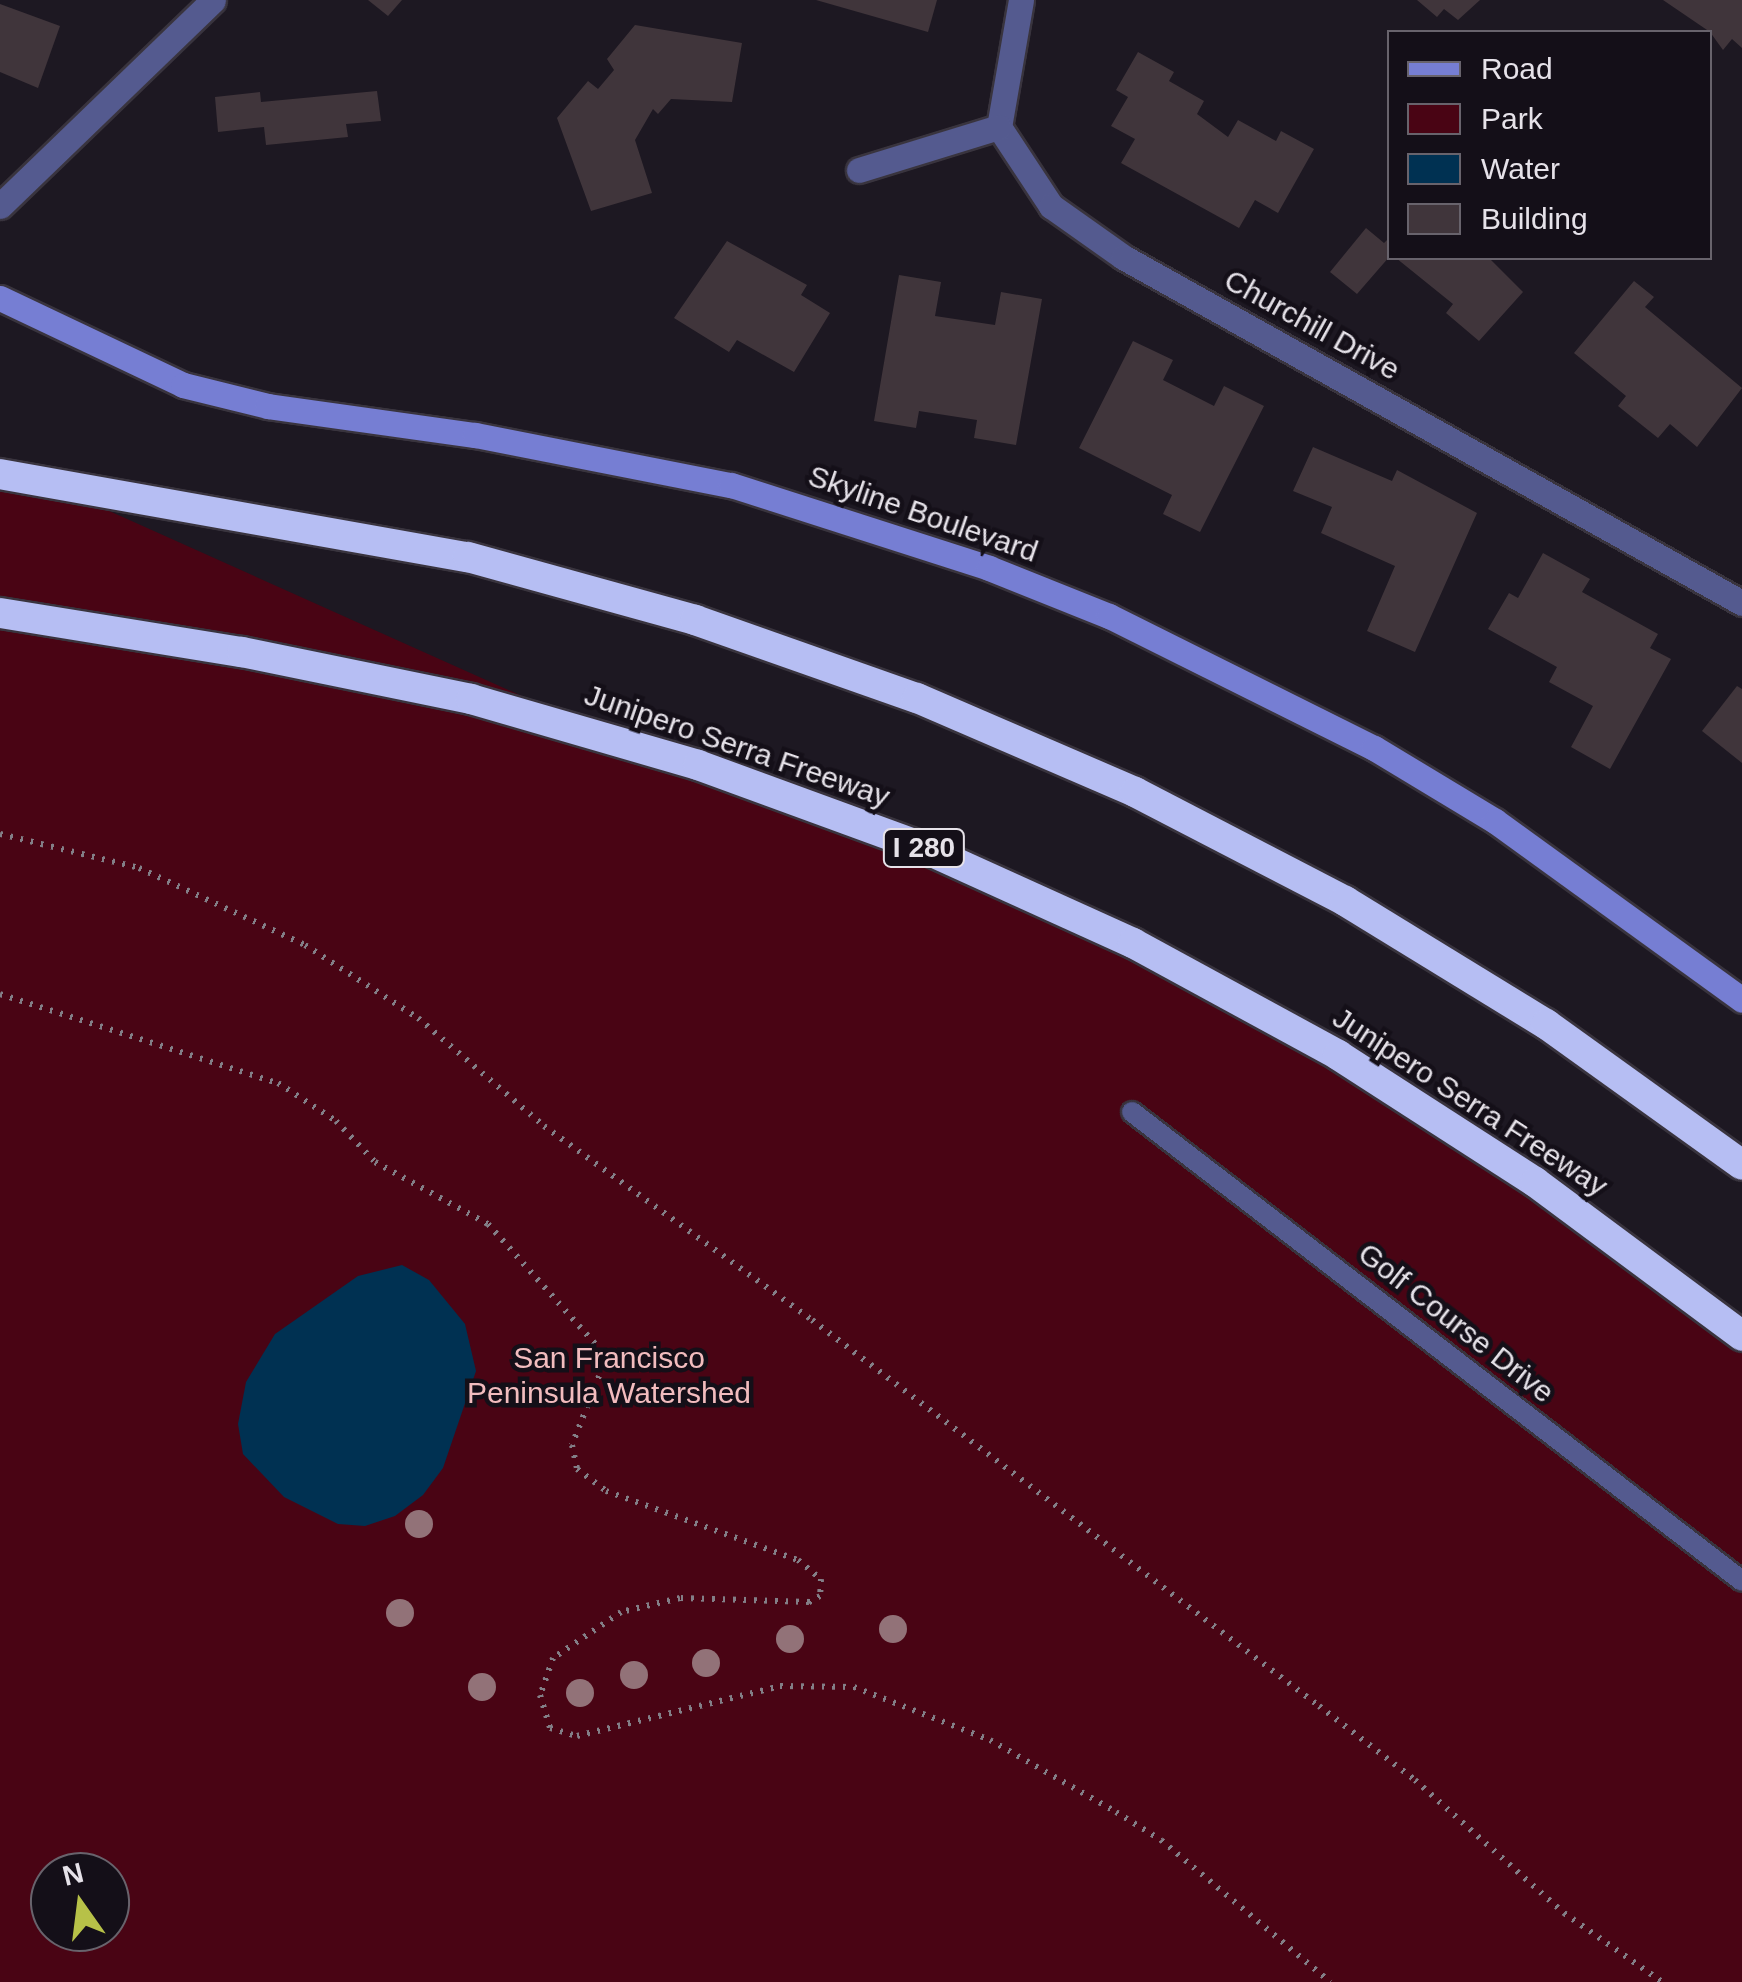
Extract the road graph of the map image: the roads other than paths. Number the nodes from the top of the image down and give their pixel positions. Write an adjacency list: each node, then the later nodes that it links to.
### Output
1 (213, 0): 5 (street)
2 (1021, 0): 3 (street)
3 (999, 127): 4 (street); 8 (street, Churchill Drive)
4 (858, 170)
5 (0, 206)
6 (0, 298): 10 (main road, Skyline Boulevard)
7 (0, 474): 12 (highway)
8 (1742, 603)
9 (0, 613): 13 (highway, Junipero Serra Freeway / I 280)
10 (1742, 1000)
11 (1132, 1112): 14 (lane, Golf Course Drive)
12 (1742, 1165)
13 (1742, 1336)
14 (1742, 1581)

